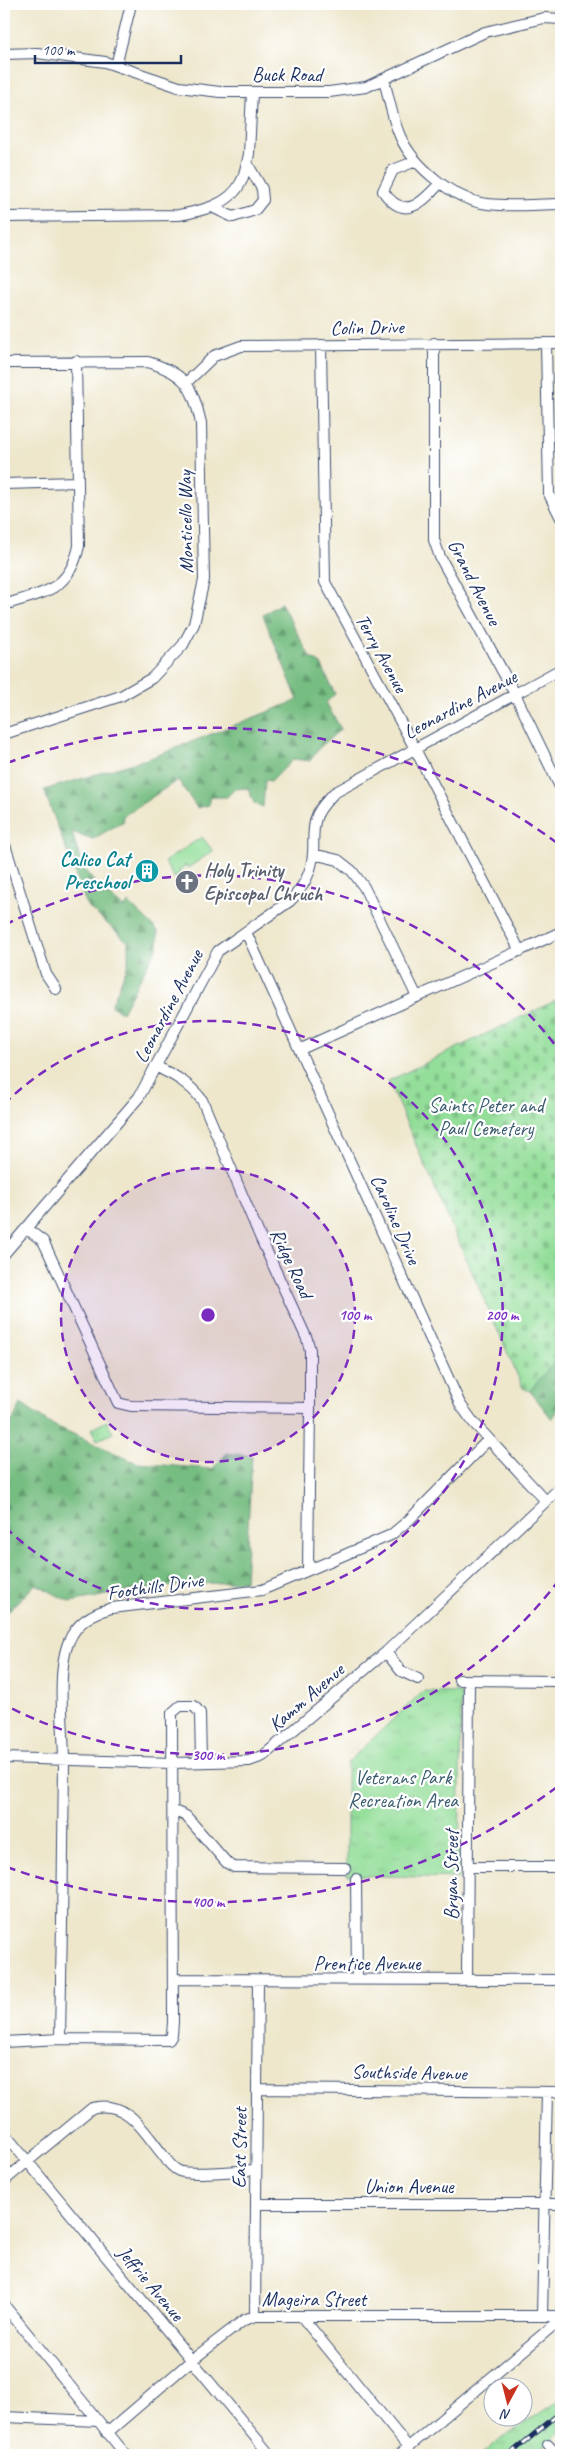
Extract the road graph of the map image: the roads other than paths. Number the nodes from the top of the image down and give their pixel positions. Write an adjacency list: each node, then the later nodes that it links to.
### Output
1 (131, 4): 4 (street)
2 (561, 19): 5 (street, Buck Road)
3 (4, 54): 4 (street, Buck Road)
4 (116, 66): 6 (street, Buck Road)
5 (384, 80): 6 (street, Buck Road); 7 (street)
6 (252, 92): 8 (street)
7 (416, 161): 9 (street); 9 (street)
8 (247, 163): 11 (street); 11 (street)
9 (440, 183): 10 (street)
10 (561, 204)
11 (212, 206): 12 (street)
12 (4, 217)
13 (434, 343): 14 (street, Colin Drive); 16 (street, Colin Drive); 25 (street, Grand Avenue)
14 (546, 343): 15 (street, Colin Drive); 22 (street)
15 (561, 343)
16 (321, 345): 19 (street, Colin Drive); 27 (street, Terry Avenue)
17 (76, 362): 18 (street, Monticello Way); 19 (street, Monticello Way); 20 (street)
18 (4, 363)
19 (186, 382): 26 (street, Monticello Way)
20 (78, 482): 21 (street); 23 (street)
21 (4, 484)
22 (561, 518)
23 (4, 605)
24 (561, 669): 25 (street, Leonardine Avenue)
25 (515, 694): 27 (street, Leonardine Avenue); 28 (street, Grand Avenue)
26 (4, 734)
27 (414, 748): 30 (street, Leonardine Avenue); 33 (street, Terry Avenue)
28 (561, 789)
29 (4, 842): 34 (street)
30 (313, 854): 31 (street, Leonardine Avenue); 35 (street)
31 (246, 932): 36 (street, Caroline Drive); 37 (street, Leonardine Avenue)
32 (561, 932): 33 (street)
33 (520, 951): 35 (street)
34 (56, 989)
35 (417, 997): 36 (street)
36 (300, 1049): 41 (street, Caroline Drive)
37 (155, 1066): 38 (street, Leonardine Avenue); 40 (street, Ridge Road)
38 (27, 1229): 39 (street, Leonardine Avenue); 40 (street)
39 (4, 1254)
40 (310, 1408): 44 (street, Ridge Road)
41 (489, 1439): 43 (street, Caroline Drive); 44 (street, Foothills Drive)
42 (561, 1487): 43 (street, Kamm Avenue)
43 (545, 1500): 45 (street, Kamm Avenue)
44 (308, 1568): 49 (street, Foothills Drive)
45 (386, 1652): 46 (street); 50 (street, Kamm Avenue)
46 (418, 1679)
47 (561, 1682): 53 (street, Bryan Street)
48 (4, 1758): 49 (street, Kamm Avenue)
49 (64, 1760): 51 (street, Kamm Avenue); 62 (street, Foothills Drive)
50 (201, 1762): 51 (street, Kamm Avenue); 51 (street)
51 (172, 1763): 52 (street)
52 (174, 1811): 55 (street); 57 (street)
53 (468, 1867): 54 (street); 58 (street, Bryan Street)
54 (561, 1867)
55 (346, 1868)
56 (356, 1879): 59 (street)
57 (173, 1979): 61 (street, Prentice Avenue); 62 (street)
58 (467, 1979): 59 (street, Prentice Avenue); 60 (street, Prentice Avenue)
59 (357, 1980): 61 (street, Prentice Avenue)
60 (561, 1980)
61 (258, 1981): 64 (street, East Street)
62 (60, 2040): 63 (street)
63 (4, 2042)
64 (257, 2089): 65 (street, Southside Avenue); 69 (street, East Street)
65 (546, 2092): 66 (street, Southside Avenue); 72 (street)
66 (561, 2092)
67 (4, 2133): 68 (street, Jeffrie Avenue)
68 (28, 2161): 69 (street); 70 (street); 79 (street, Jeffrie Avenue)
69 (256, 2170): 71 (street, East Street)
70 (4, 2181)
71 (256, 2204): 72 (street, Union Avenue); 75 (street, East Street)
72 (546, 2204): 73 (street, Union Avenue); 76 (street)
73 (561, 2204)
74 (4, 2305): 81 (street)
75 (254, 2316): 77 (street, Mageira Street); 79 (street, Mageira Street)
76 (542, 2316): 77 (street, Mageira Street); 78 (street, Mageira Street)
77 (302, 2317): 84 (street)
78 (561, 2317): 84 (street)
79 (192, 2360): 82 (street, Mageira Street); 86 (street, Jeffrie Avenue)
80 (4, 2417): 81 (street)
81 (98, 2420): 82 (street)
82 (107, 2433): 85 (street)
83 (548, 2445): 88 (street)
84 (408, 2448): 87 (street)
85 (126, 2455)
86 (270, 2455)
87 (399, 2455)
88 (557, 2455)

